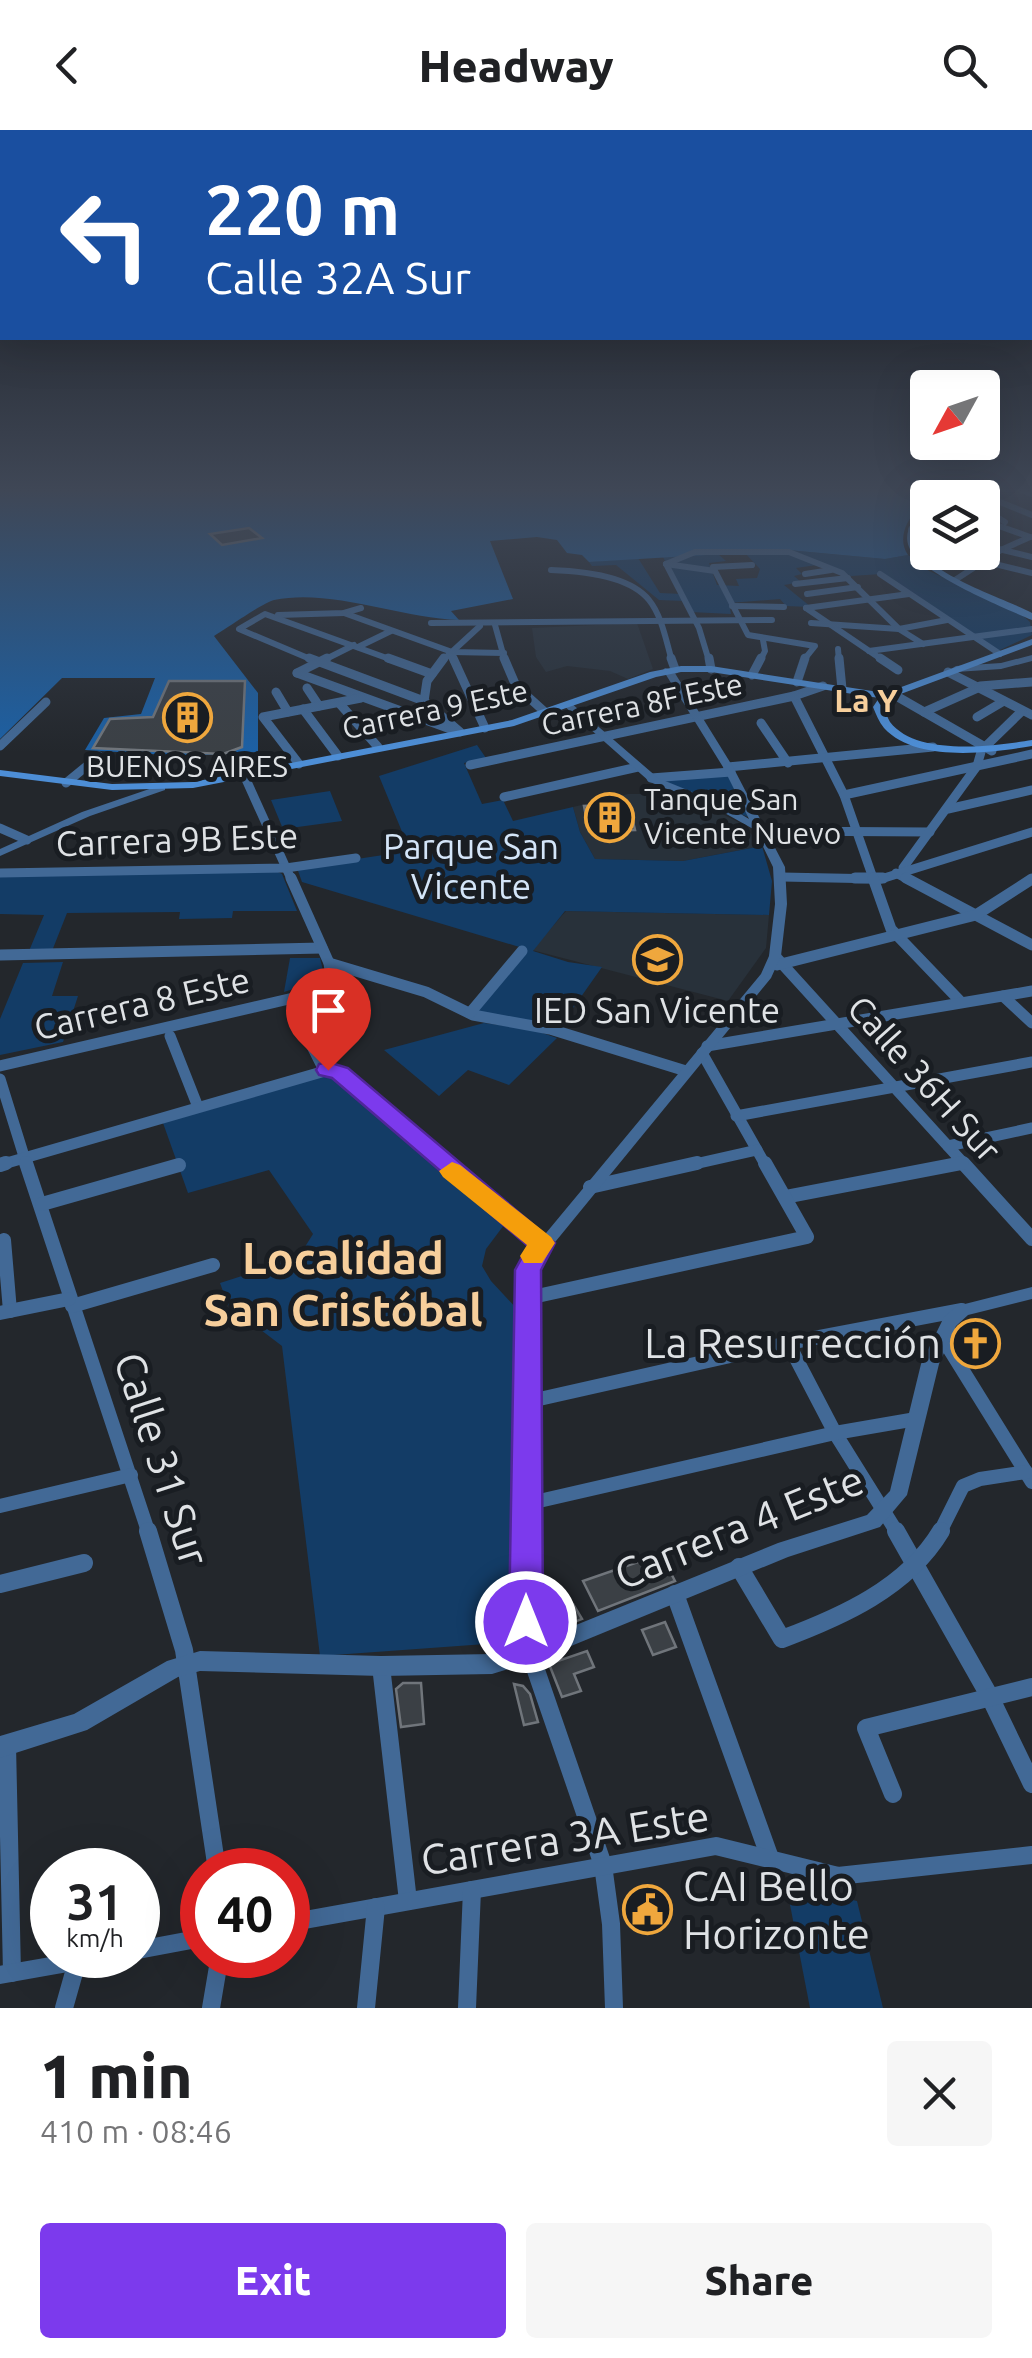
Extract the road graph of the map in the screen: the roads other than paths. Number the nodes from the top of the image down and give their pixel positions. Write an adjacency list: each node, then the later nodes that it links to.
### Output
1 (594, 577): 22 (street)
2 (672, 577): 24 (street)
3 (718, 577): 14 (street)
4 (884, 577): 12 (street)
5 (949, 577): 8 (main road)
6 (960, 577): 8 (street)
7 (848, 578): 9 (street); 10 (street)
8 (955, 580): 19 (main road)
9 (795, 584)
10 (858, 587): 11 (street); 13 (street)
11 (807, 594)
12 (909, 594): 13 (street); 21 (street)
13 (871, 598): 27 (street); 30 (street)
14 (732, 606): 15 (street); 23 (street)
15 (784, 607)
16 (361, 608): 17 (street)
17 (344, 613): 18 (street); 32 (street)
18 (267, 614): 37 (street); 45 (street)
19 (1032, 617)
20 (772, 620): 23 (street)
21 (947, 620): 30 (street); 33 (street)
22 (657, 621): 24 (street); 29 (street); 47 (street)
23 (738, 621): 24 (street); 34 (street)
24 (694, 622): 46 (street)
25 (430, 623): 28 (street)
26 (811, 624): 27 (street)
27 (830, 624): 30 (street); 39 (street)
28 (480, 626): 29 (street); 40 (street)
29 (495, 626): 41 (street)
30 (900, 629): 36 (street)
31 (1032, 630): 33 (street)
32 (391, 631): 37 (street); 40 (street)
33 (972, 636): 36 (street); 42 (street)
34 (758, 639): 51 (street); 52 (street)
35 (1032, 642): 42 (main road)
36 (923, 644): 39 (street)
37 (356, 646): 45 (street); 50 (street)
38 (838, 649): 57 (street)
39 (868, 651): 48 (street)
40 (452, 652): 41 (street); 50 (street); 76 (street)
41 (504, 653): 71 (street)
42 (1000, 654): 44 (main road); 49 (main road)
43 (1032, 658): 44 (street)
44 (1019, 661): 49 (street)
45 (320, 662): 61 (street); 62 (street)
46 (711, 668): 47 (main road, Carrera 9 Este); 51 (main road, Carrera 9 Este)
47 (671, 670): 66 (main road, Carrera 9 Este); 74 (street)
48 (898, 670)
49 (952, 671): 55 (street); 59 (main road)
50 (432, 674): 62 (street)
51 (752, 675): 52 (main road, Carrera 9 Este)
52 (797, 682): 54 (main road, Carrera 9 Este)
53 (1032, 682): 55 (street)
54 (822, 686): 57 (main road, Carrera 9 Este); 60 (street, Carrera 8F Este)
55 (976, 687): 63 (street); 70 (street)
56 (307, 688): 67 (street)
57 (842, 689): 59 (main road, Carrera 9 Este)
58 (276, 692): 69 (street)
59 (889, 694): 70 (street); 81 (main road)
60 (794, 696): 74 (street, Carrera 8F Este); 87 (street)
61 (361, 698): 65 (street); 77 (street)
62 (424, 701): 77 (street)
63 (1004, 701): 72 (street); 73 (street)
64 (46, 702): 80 (street)
65 (339, 702): 67 (street); 82 (street)
66 (568, 705): 71 (main road, Carrera 9 Este); 78 (street)
67 (319, 706): 68 (street)
68 (303, 709): 69 (street); 86 (street)
69 (288, 712): 89 (street)
70 (924, 712): 83 (street)
71 (546, 713): 76 (main road, Carrera 9 Este)
72 (1027, 713): 83 (street)
73 (977, 716)
74 (696, 717): 78 (street, Carrera 8F Este); 93 (street)
75 (761, 722): 88 (street)
76 (484, 728): 77 (main road, Carrera 9 Este)
77 (460, 732): 82 (main road, Carrera 9 Este)
78 (603, 736): 90 (street, Carrera 8F Este); 92 (street)
79 (1032, 743): 83 (main road)
80 (0, 746)
81 (934, 746): 83 (main road); 87 (street)
82 (378, 748): 86 (main road, Carrera 9 Este)
83 (986, 750): 91 (street)
84 (1032, 754): 91 (street)
85 (99, 756): 97 (street)
86 (338, 756): 89 (main road, Carrera 9 Este)
87 (825, 760): 88 (street); 100 (street)
88 (788, 762): 93 (street)
89 (299, 764): 95 (main road, Carrera 9 Este)
90 (470, 765)
91 (978, 766): 100 (street); 102 (street)
92 (638, 767): 96 (street); 101 (street)
93 (730, 770): 96 (street); 104 (street)
94 (0, 772): 97 (main road)
95 (244, 775): 98 (main road, Carrera 9 Este); 111 (street)
96 (651, 778): 104 (street)
97 (66, 783): 98 (main road)
98 (161, 788): 108 (street, Carrera 9 Este)
99 (1032, 790): 102 (street)
100 (844, 796): 105 (street)
101 (504, 797)
102 (948, 809): 106 (street)
103 (0, 828): 108 (street)
104 (758, 831): 105 (street); 114 (street)
105 (857, 831): 106 (street); 116 (street)
106 (930, 832): 113 (street)
107 (1032, 832): 113 (street)
108 (27, 840): 109 (street, Carrera 9 Este)
109 (0, 852)
110 (356, 858): 111 (street, Carrera 9B Este)
111 (286, 868): 112 (street, Carrera 9B Este); 122 (street)
112 (0, 873)
113 (896, 873): 116 (street); 119 (street)
114 (782, 877): 116 (street); 125 (street)
115 (1032, 879): 117 (street)
116 (874, 880): 120 (street)
117 (1019, 887): 118 (street); 119 (street)
118 (1032, 894)
119 (976, 915): 120 (street); 121 (street)
120 (894, 935): 125 (street); 129 (street)
121 (1032, 945)
122 (322, 948): 124 (street); 126 (street)
123 (522, 951): 131 (street)
124 (0, 954)
125 (776, 962): 132 (street, Calle 36H Sur); 135 (street)
126 (330, 964): 131 (street); 137 (street, Carrera 8 Este)
127 (1032, 991): 128 (street)
128 (1002, 996): 129 (street); 133 (street)
129 (960, 1002): 132 (street)
130 (292, 1007): 138 (street)
131 (470, 1013): 139 (street)
132 (836, 1023): 135 (street); 141 (street, Calle 36H Sur)
133 (1032, 1023)
134 (170, 1036): 142 (street)
135 (704, 1050): 139 (street); 143 (street)
136 (1032, 1062): 141 (street)
137 (0, 1066)
138 (324, 1070): 142 (street); 156 (street)
139 (686, 1071): 151 (street)
140 (0, 1079): 147 (street, Calle 31 Sur)
141 (895, 1087): 143 (street); 145 (street, Calle 36H Sur)
142 (198, 1106): 147 (street)
143 (736, 1116): 146 (street)
144 (1032, 1128): 145 (street)
145 (948, 1146): 148 (street, Calle 36H Sur)
146 (757, 1150): 151 (street); 152 (street)
147 (26, 1158): 149 (street); 153 (street, Calle 31 Sur)
148 (963, 1163): 152 (street); 154 (street, Calle 36H Sur)
149 (0, 1164)
150 (179, 1164): 153 (street)
151 (590, 1187): 156 (street)
152 (785, 1197): 159 (street)
153 (42, 1204): 160 (street, Calle 31 Sur)
154 (1032, 1239)
155 (4, 1240): 162 (street)
156 (542, 1243): 159 (street)
157 (213, 1265): 160 (street)
158 (1032, 1294): 161 (street)
159 (528, 1298): 165 (street)
160 (70, 1302): 162 (street); 168 (street, Calle 31 Sur)
161 (962, 1310): 163 (street, Carrera 4 Este); 164 (street)
162 (5, 1312)
163 (942, 1337): 166 (street, Carrera 4 Este); 169 (street)
164 (788, 1343): 165 (street); 167 (street)
165 (526, 1402): 170 (street)
166 (916, 1419): 167 (street); 172 (street, Carrera 4 Este)
167 (835, 1433): 170 (street); 172 (street)
168 (130, 1475): 171 (street); 179 (street, Calle 31 Sur)
169 (1029, 1477): 174 (street)
170 (526, 1504): 178 (street)
171 (0, 1506)
172 (883, 1514): 174 (street); 175 (street, Carrera 4 Este)
173 (84, 1563): 176 (street)
174 (916, 1563): 175 (street); 182 (street)
175 (739, 1567): 177 (street, Carrera 4 Este)
176 (0, 1584)
177 (675, 1594): 178 (street, Carrera 4 Este); 188 (street)
178 (530, 1653): 180 (street, Carrera 4 Este); 189 (street)
179 (188, 1664): 180 (street, Carrera 4 Este); 183 (street, Carrera 4 Este); 186 (street, Calle 31 Sur)
180 (380, 1666): 191 (street)
181 (1032, 1687): 182 (street)
182 (990, 1697): 184 (street); 185 (street)
183 (4, 1746): 194 (street)
184 (1032, 1784)
185 (893, 1794)
186 (214, 1848)
187 (1032, 1855): 188 (street, Carrera 3A Este)
188 (770, 1858): 189 (street, Carrera 3A Este)
189 (603, 1865): 190 (street, Carrera 3A Este); 201 (street)
190 (472, 1890): 191 (street, Carrera 3A Este); 200 (street)
191 (408, 1901): 192 (street, Carrera 3A Este)
192 (376, 1907): 193 (street, Carrera 3A Este); 199 (street)
193 (310, 1918)
194 (6, 1974)
195 (72, 1978): 197 (street)
196 (216, 1978): 198 (street)
197 (64, 2008)
198 (211, 2008)
199 (366, 2008)
200 (467, 2008)
201 (614, 2008)

